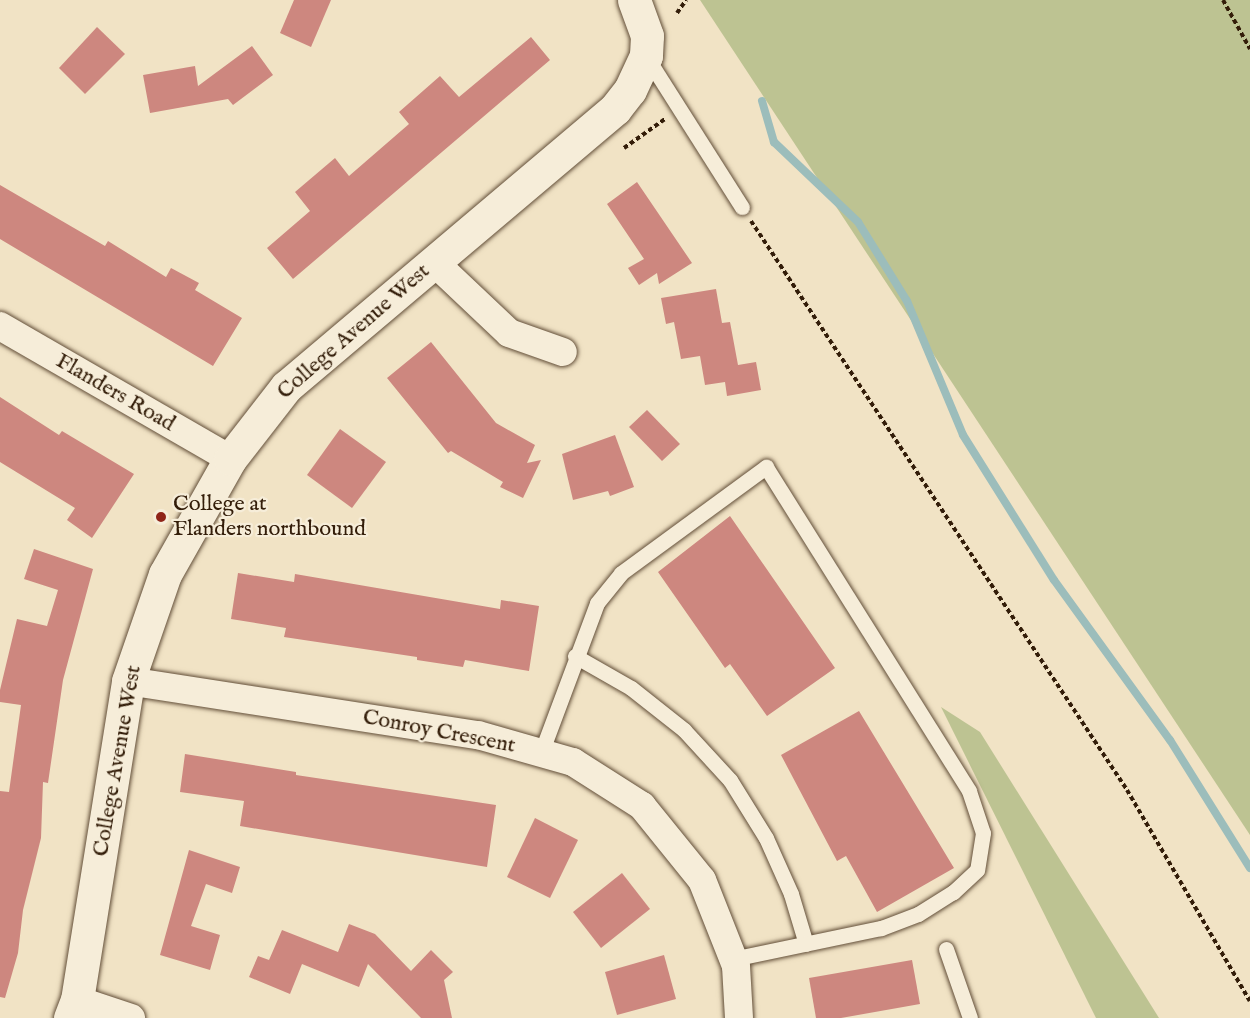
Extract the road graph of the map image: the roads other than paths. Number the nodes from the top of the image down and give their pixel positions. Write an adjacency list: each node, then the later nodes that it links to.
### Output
1 (634, 0): 2 (street)
2 (646, 56): 3 (lane); 4 (street, College Avenue West)
3 (742, 207)
4 (434, 262): 6 (street); 7 (street, College Avenue West)
5 (0, 327): 7 (street, Flanders Road)
6 (563, 352)
7 (230, 459): 9 (street, College Avenue West)
8 (575, 656): 10 (lane); 11 (lane); 11 (lane)
9 (128, 681): 10 (street, Conroy Crescent); 14 (street, College Avenue West)
10 (541, 753): 13 (street, Conroy Crescent)
11 (806, 944): 13 (lane)
12 (946, 949): 17 (lane)
13 (733, 959): 16 (street, Conroy Crescent)
14 (74, 1009): 15 (street)
15 (131, 1018)
16 (738, 1018)
17 (970, 1018)

